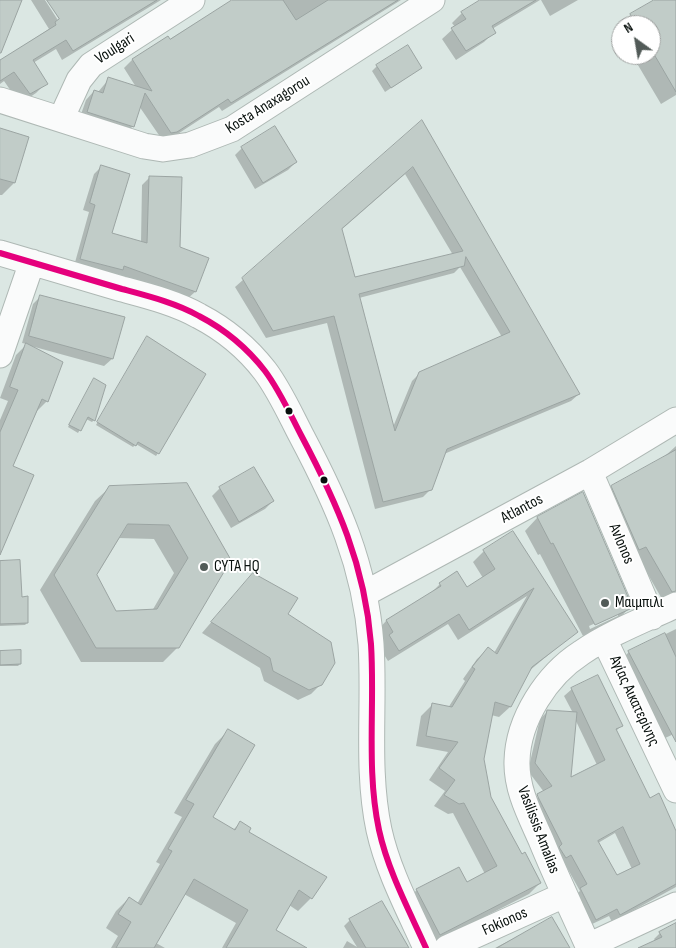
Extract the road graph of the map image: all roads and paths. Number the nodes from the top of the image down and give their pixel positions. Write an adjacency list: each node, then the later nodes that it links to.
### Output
1 (192, 0): 4 (street, Voulgari)
2 (432, 0): 4 (street, Kosta Anaxagorou)
3 (0, 100): 4 (street, Kosta Anaxagorou)
4 (62, 119)
5 (0, 253): 6 (street)
6 (32, 262): 7 (street); 10 (street)
7 (0, 355)
8 (676, 420): 9 (street, Atlantos)
9 (590, 472): 10 (street, Atlantos); 12 (street, Avlonos)
10 (366, 593): 19 (street)
11 (676, 605): 12 (street, Vasilissis Amalias)
12 (652, 616): 13 (street, Vasilissis Amalias)
13 (604, 639): 14 (street, Αγίας Αικατερίνης); 16 (street, Vasilissis Amalias)
14 (669, 758): 15 (street, Αγίας Αικατερίνης)
15 (676, 790)
16 (564, 895): 18 (street, Vasilissis Amalias); 20 (street, Fokionos)
17 (676, 905): 18 (street)
18 (589, 947)
19 (426, 948)
20 (447, 948)

